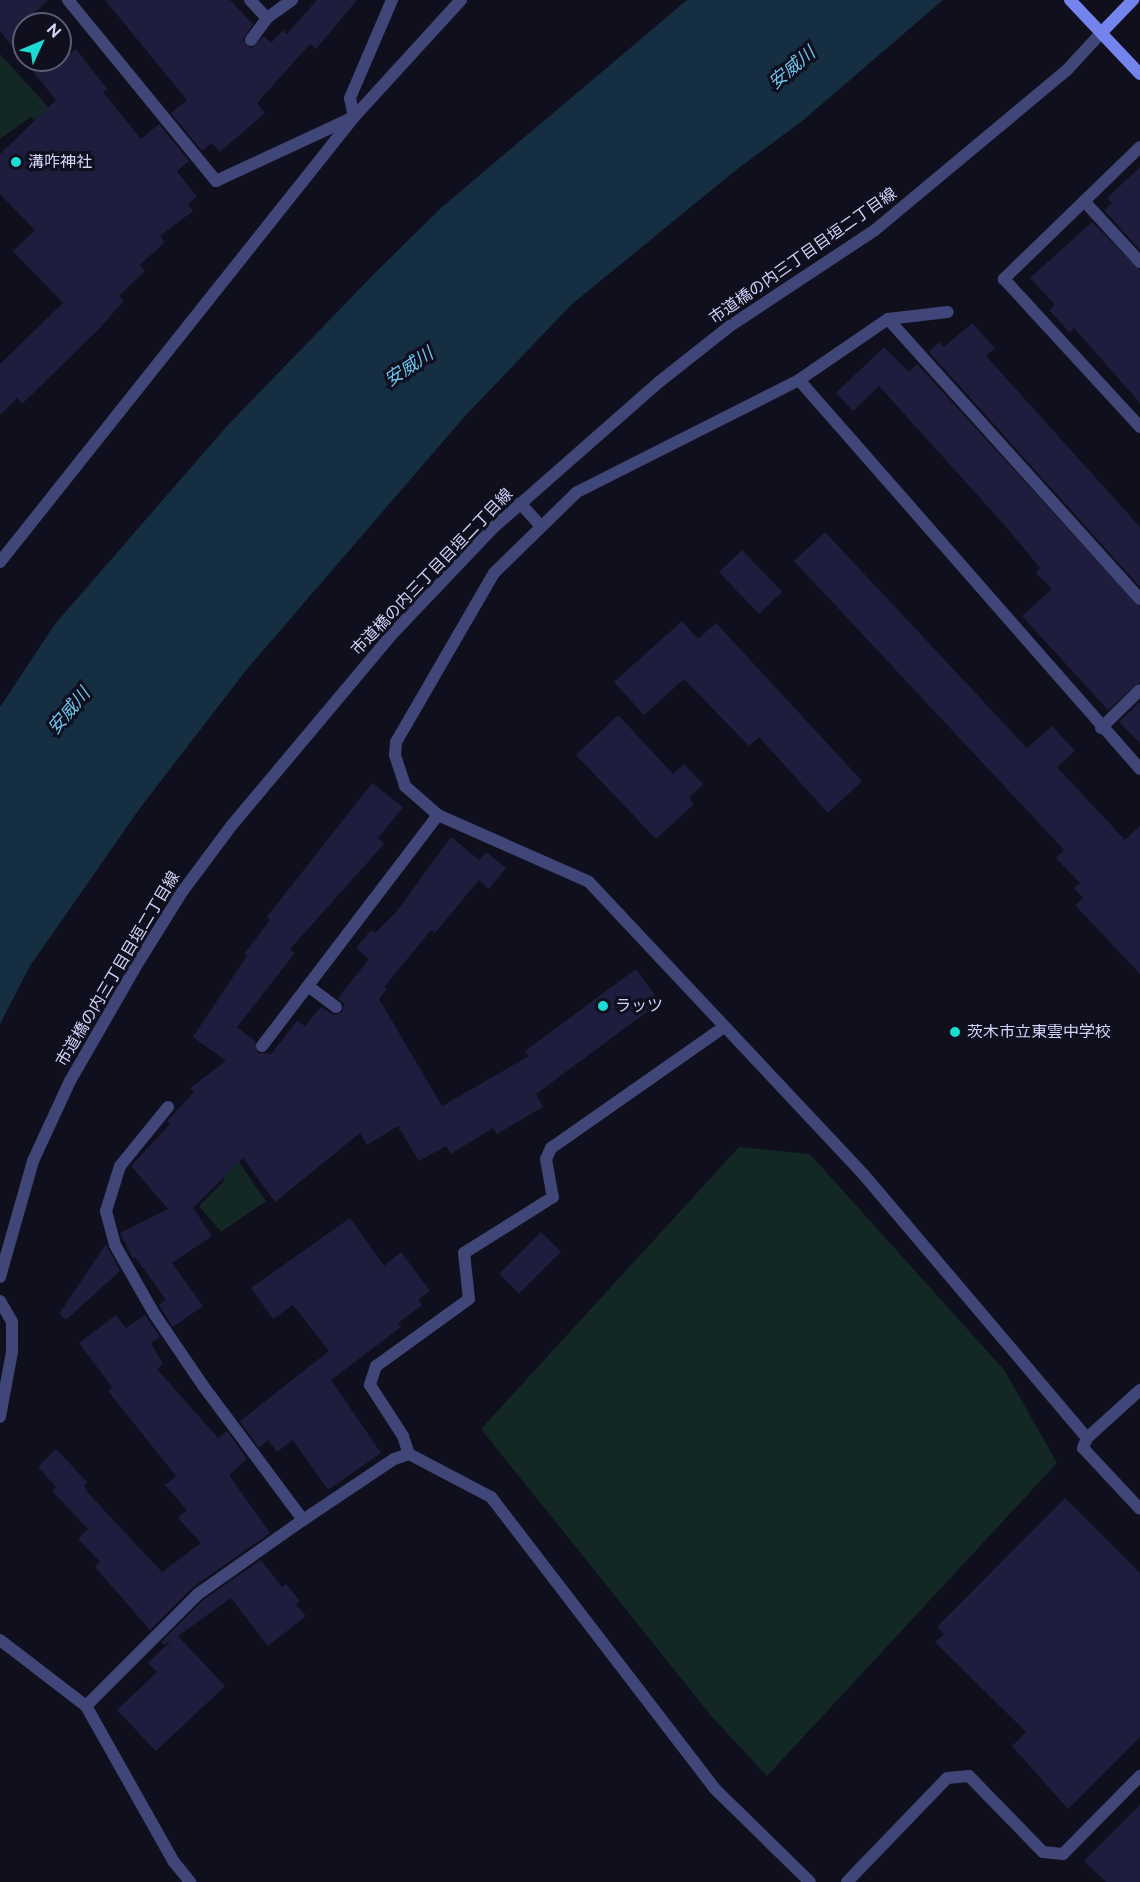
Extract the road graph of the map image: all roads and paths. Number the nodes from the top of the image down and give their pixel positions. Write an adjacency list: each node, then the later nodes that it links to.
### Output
1 (68, 0): 12 (street)
2 (250, 0): 8 (street)
3 (292, 0): 8 (street)
4 (392, 0): 12 (street)
5 (461, 0): 12 (street)
6 (1070, 0): 9 (street)
7 (1133, 0): 9 (street, 市道橋の内三丁目目垣二丁目線)
8 (267, 18): 10 (street)
9 (1102, 32): 11 (street); 20 (street, 市道橋の内三丁目目垣二丁目線)
10 (250, 40)
11 (1140, 74)
12 (354, 117): 22 (street)
13 (1140, 147): 14 (street)
14 (1084, 201): 15 (street); 19 (street)
15 (1140, 262)
16 (948, 312): 17 (street)
17 (888, 319): 18 (street); 23 (street)
18 (799, 380): 21 (street); 25 (street)
19 (1140, 427)
20 (520, 503): 21 (street); 33 (street, 市道橋の内三丁目目垣二丁目線)
21 (541, 526): 27 (street)
22 (0, 562)
23 (1140, 599)
24 (1140, 690): 25 (street)
25 (1101, 728): 26 (street)
26 (1140, 769)
27 (438, 815): 28 (street); 30 (street)
28 (308, 986): 29 (street); 31 (street)
29 (336, 1007)
30 (723, 1027): 37 (street); 38 (street)
31 (262, 1046)
32 (168, 1107): 40 (street)
33 (0, 1277)
34 (0, 1301): 36 (street)
35 (1140, 1390): 37 (street)
36 (0, 1417)
37 (1087, 1438): 39 (street)
38 (409, 1454): 40 (street); 45 (street)
39 (1140, 1509)
40 (303, 1520): 42 (street)
41 (0, 1640): 42 (street)
42 (86, 1706): 44 (street)
43 (1140, 1776): 46 (street)
44 (190, 1882)
45 (810, 1882)
46 (847, 1882)

